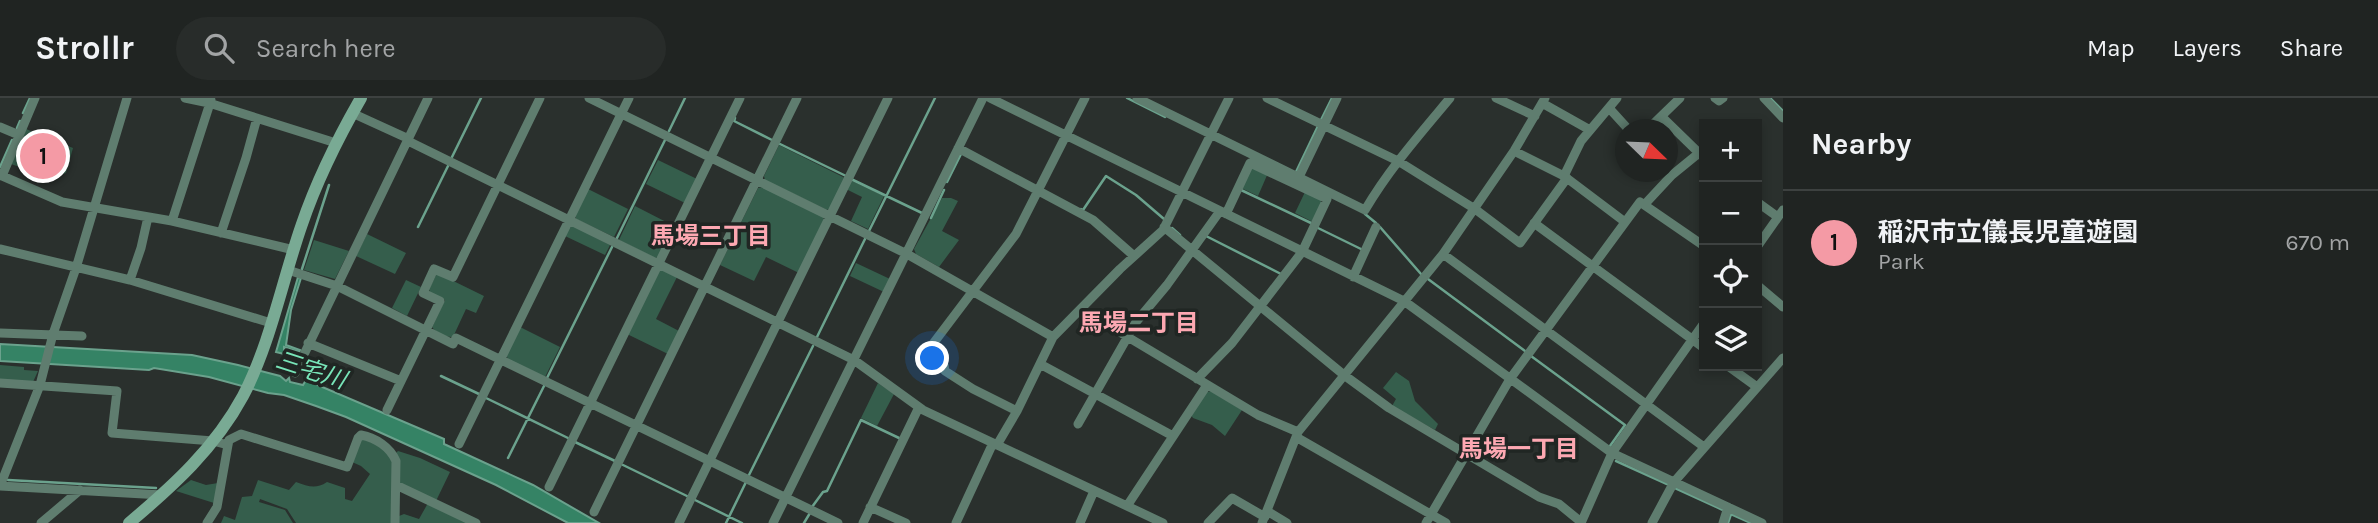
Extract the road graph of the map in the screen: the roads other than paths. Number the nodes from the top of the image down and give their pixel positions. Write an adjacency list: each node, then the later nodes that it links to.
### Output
1 (35, 98): 41 (street)
2 (127, 98): 60 (street)
3 (185, 98): 27 (street)
4 (361, 98): 29 (street)
5 (428, 98): 43 (street)
6 (540, 98): 55 (street)
7 (589, 98): 30 (street)
8 (629, 98): 30 (street)
9 (740, 98): 49 (street)
10 (797, 98): 54 (street)
11 (888, 98): 64 (street)
12 (983, 98): 45 (street)
13 (990, 98): 42 (street)
14 (1085, 98): 42 (street)
15 (1137, 98): 40 (street)
16 (1229, 98): 40 (street)
17 (1267, 98): 37 (street)
18 (1337, 98): 37 (street)
19 (1450, 98): 50 (street)
20 (1496, 98): 31 (street)
21 (1617, 98): 28 (street)
22 (1680, 98): 32 (street)
23 (1715, 98): 24 (street)
24 (1723, 98)
25 (1764, 98): 34 (street)
26 (1543, 100): 31 (street); 39 (street)
27 (210, 101): 33 (street); 67 (street)
28 (1609, 108): 35 (street); 39 (street)
29 (352, 113): 43 (street); 44 (street)
30 (621, 114): 49 (street); 66 (street)
31 (1535, 116): 46 (street)
32 (1662, 117): 36 (street); 47 (street)
33 (257, 118): 44 (street); 72 (street)
34 (1783, 118)
35 (1619, 119)
36 (1660, 119)
37 (1324, 125): 50 (street); 52 (street)
38 (0, 127): 41 (street)
39 (1590, 130): 53 (street)
40 (1211, 134): 52 (street); 57 (street)
41 (19, 135): 51 (street)
42 (1066, 135): 56 (street); 57 (street)
43 (409, 140): 55 (street); 88 (street)
44 (335, 144): 77 (street)
45 (958, 148): 56 (street); 79 (street)
46 (1514, 151): 53 (street); 61 (street)
47 (1699, 152)
48 (1699, 157): 58 (street)
49 (711, 158): 54 (street); 82 (street)
50 (1398, 161): 52 (street); 61 (street)
51 (1, 176): 60 (street)
52 (1299, 177)
53 (1565, 177): 68 (street); 69 (street)
54 (757, 180): 64 (street); 89 (street)
55 (498, 185): 66 (street); 98 (street)
56 (1038, 191): 81 (street); 91 (street)
57 (1183, 193): 62 (street); 71 (street)
58 (1645, 204): 68 (street); 73 (street)
59 (1762, 204): 63 (street)
60 (94, 207): 65 (street); 84 (street)
61 (1475, 209): 69 (street); 80 (street)
62 (1223, 213): 76 (street); 78 (street); 78 (street)
63 (1781, 213): 74 (street)
64 (830, 216): 79 (street); 96 (street)
65 (148, 217): 67 (street); 87 (street)
66 (569, 220): 82 (street); 110 (street)
67 (172, 221): 72 (street)
68 (1625, 222): 83 (street)
69 (1534, 223): 83 (street)
70 (1376, 226): 86 (street)
71 (1164, 227): 76 (street); 81 (street)
72 (221, 233): 77 (street)
73 (1703, 245)
74 (1758, 245)
75 (0, 249): 84 (street)
76 (1193, 249): 93 (street); 105 (street)
77 (294, 250): 85 (street)
78 (1302, 252): 86 (street); 93 (street)
79 (907, 254): 91 (street); 111 (street)
80 (1443, 254): 92 (street); 99 (street)
81 (1134, 256): 95 (street)
82 (659, 264): 89 (street); 124 (street)
83 (1593, 266): 99 (street); 106 (street)
84 (76, 268): 87 (street); 103 (street)
85 (288, 270): 88 (street); 97 (street)
86 (1353, 277): 92 (street)
87 (130, 280): 97 (street)
88 (337, 286): 98 (street); 107 (street)
89 (705, 287): 96 (street); 130 (street)
90 (1762, 289): 94 (street)
91 (973, 290): 104 (street); 128 (street)
92 (1404, 301): 115 (street); 117 (street)
93 (1260, 307): 115 (street); 116 (street)
94 (1783, 307)
95 (1081, 309): 104 (street); 105 (street)
96 (778, 322): 111 (street); 140 (street)
97 (271, 323): 133 (street)
98 (426, 330): 110 (street); 119 (street)
99 (1546, 330): 117 (street); 125 (street)
100 (1699, 331): 106 (street)
101 (0, 333): 103 (street)
102 (82, 336): 103 (street)
103 (52, 337): 118 (street)
104 (1053, 337): 112 (street)
105 (1129, 338): 116 (street); 123 (street)
106 (1693, 340): 108 (street); 125 (street)
107 (308, 342): 114 (street); 119 (street)
108 (1699, 344)
109 (1783, 358): 122 (street)
110 (501, 359): 124 (street); 134 (street)
111 (854, 360): 126 (street); 147 (street)
112 (1040, 363): 123 (street); 128 (street)
113 (1735, 371): 122 (street)
114 (295, 373)
115 (1344, 375): 131 (street); 139 (street)
116 (1197, 379): 121 (street)
117 (1510, 379): 138 (street); 139 (street)
118 (41, 380): 120 (street); 133 (street); 144 (street)
119 (401, 381): 127 (street)
120 (0, 383)
121 (1207, 385): 131 (street); 132 (street)
122 (1757, 387): 137 (street)
123 (1096, 393): 129 (street); 132 (street)
124 (590, 403): 130 (street); 143 (street)
125 (1647, 405): 137 (street); 138 (street)
126 (919, 407): 135 (street); 149 (street)
127 (387, 410)
128 (1017, 411): 135 (street)
129 (1078, 424)
130 (636, 425): 140 (street); 151 (street)
131 (1297, 435): 152 (street); 153 (street)
132 (1173, 436): 148 (street)
133 (214, 441): 136 (street); 146 (street)
134 (459, 444)
135 (995, 444): 145 (street); 165 (street)
136 (228, 445): 142 (street); 157 (street)
137 (1704, 447): 141 (street)
138 (1612, 453): 141 (street); 154 (street)
139 (1466, 454): 153 (street); 154 (street)
140 (710, 461): 147 (street); 160 (street)
141 (1674, 482): 150 (street); 171 (street)
142 (396, 485): 158 (street); 159 (street)
143 (550, 487)
144 (80, 490): 146 (street); 155 (street)
145 (1094, 491): 148 (street); 166 (street)
146 (162, 495): 156 (street)
147 (786, 498): 161 (street); 162 (street)
148 (1127, 506): 167 (street)
149 (870, 507): 163 (street); 164 (street)
150 (1728, 507): 172 (street); 173 (street)
151 (594, 512)
152 (1264, 517): 168 (street); 169 (street)
153 (1428, 519): 170 (street)
154 (1581, 522)
155 (41, 523)
156 (129, 523)
157 (207, 523)
158 (395, 523)
159 (476, 523)
160 (679, 523)
161 (773, 523)
162 (838, 523)
163 (863, 523)
164 (906, 523)
165 (956, 523)
166 (1080, 523)
167 (1163, 523)
168 (1208, 523)
169 (1287, 523)
170 (1446, 523)
171 (1651, 523)
172 (1723, 523)
173 (1762, 523)

